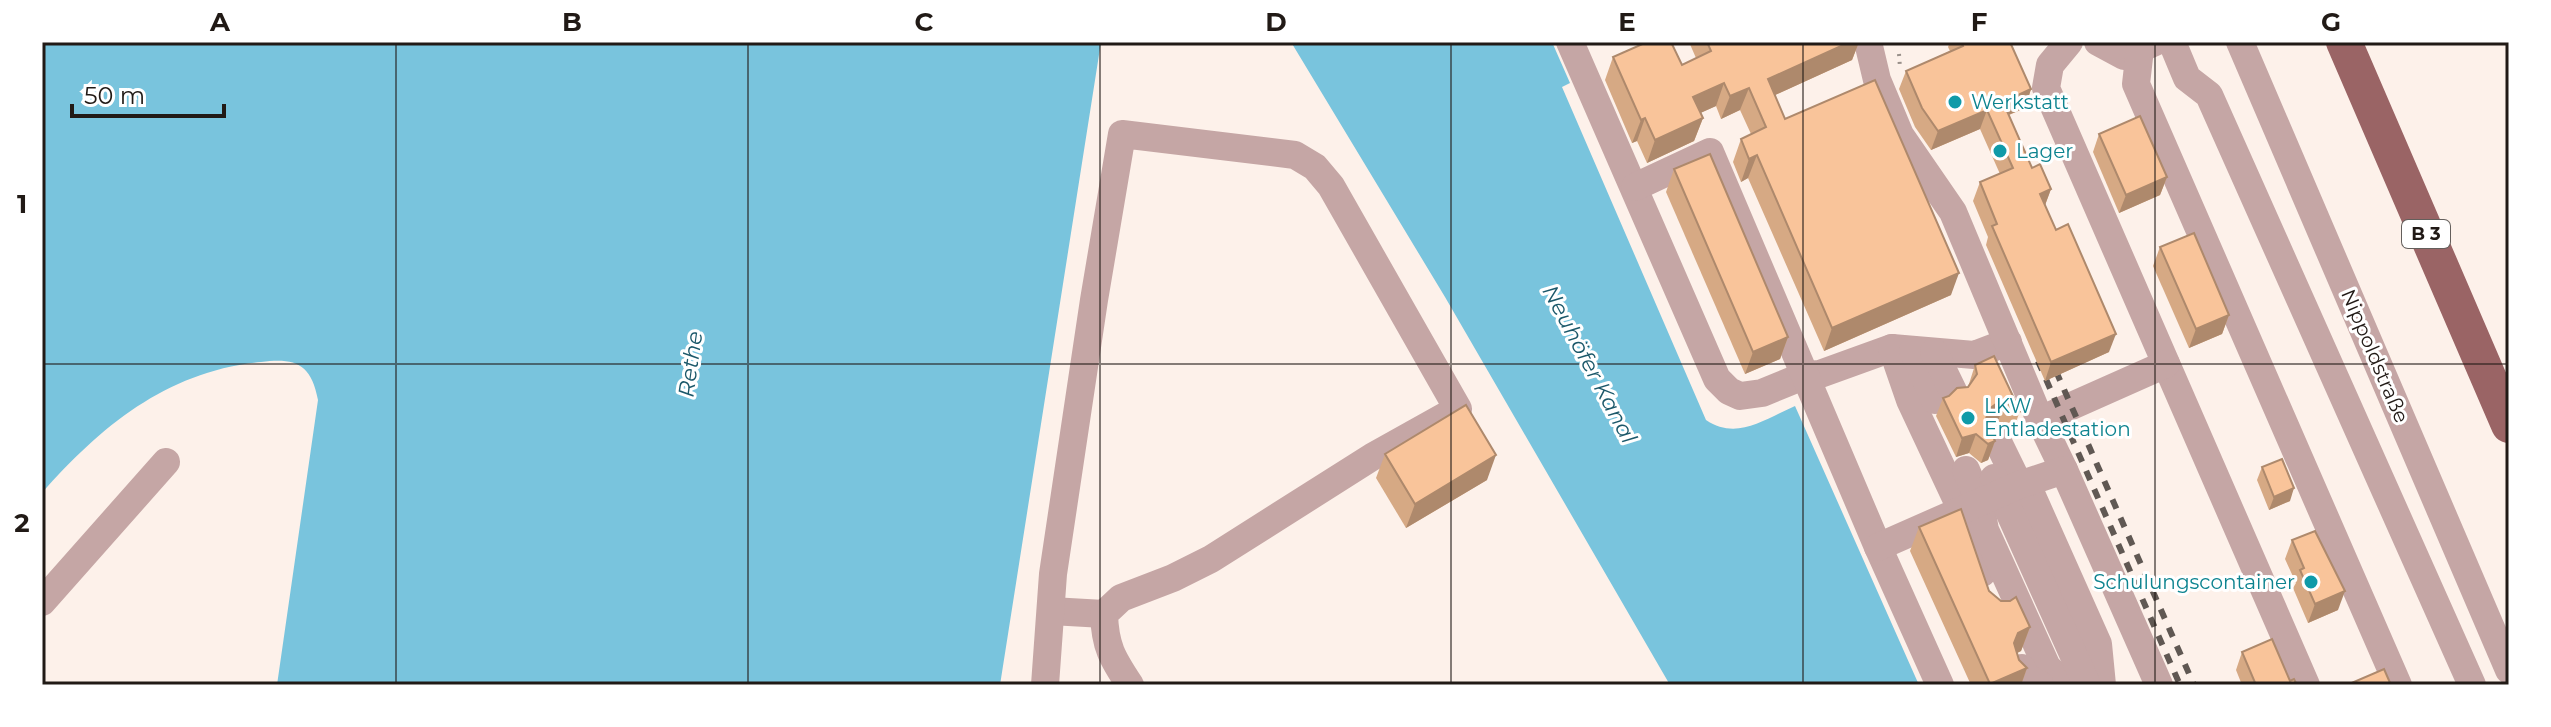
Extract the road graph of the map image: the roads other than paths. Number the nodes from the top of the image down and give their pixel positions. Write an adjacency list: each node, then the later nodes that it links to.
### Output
1 (1570, 42): 10 (street)
2 (1868, 42): 11 (street)
3 (2069, 42): 13 (street)
4 (2098, 42): 9 (street)
5 (2172, 42): 38 (street)
6 (2240, 42): 27 (street, Nippoldstraße)
7 (2344, 42): 17 (main road, B 3)
8 (2367, 42): 14 (main road, B 3)
9 (2148, 46): 37 (street)
10 (1635, 187): 15 (street); 15 (street)
11 (2008, 342): 12 (street); 16 (street)
12 (1924, 351): 12 (street); 15 (street); 20 (street)
13 (2166, 364): 16 (street); 36 (street)
14 (2509, 370)
15 (1806, 375): 21 (street)
16 (2040, 420): 19 (street)
17 (2509, 425)
18 (166, 462): 22 (street)
19 (2064, 470): 20 (street); 35 (street)
20 (1991, 498): 20 (street); 21 (street); 23 (street); 26 (street); 26 (street)
21 (1878, 547): 30 (street)
22 (42, 602)
23 (1996, 609)
24 (1051, 611): 25 (street); 25 (street); 29 (street)
25 (1104, 614): 28 (street)
26 (2057, 666): 31 (street); 32 (street); 33 (street); 34 (street)
27 (2509, 670)
28 (1123, 675)
29 (1045, 685)
30 (1940, 685)
31 (2077, 685)
32 (2087, 685)
33 (2094, 685)
34 (2102, 685)
35 (2159, 685)
36 (2306, 685)
37 (2398, 685)
38 (2472, 685)

